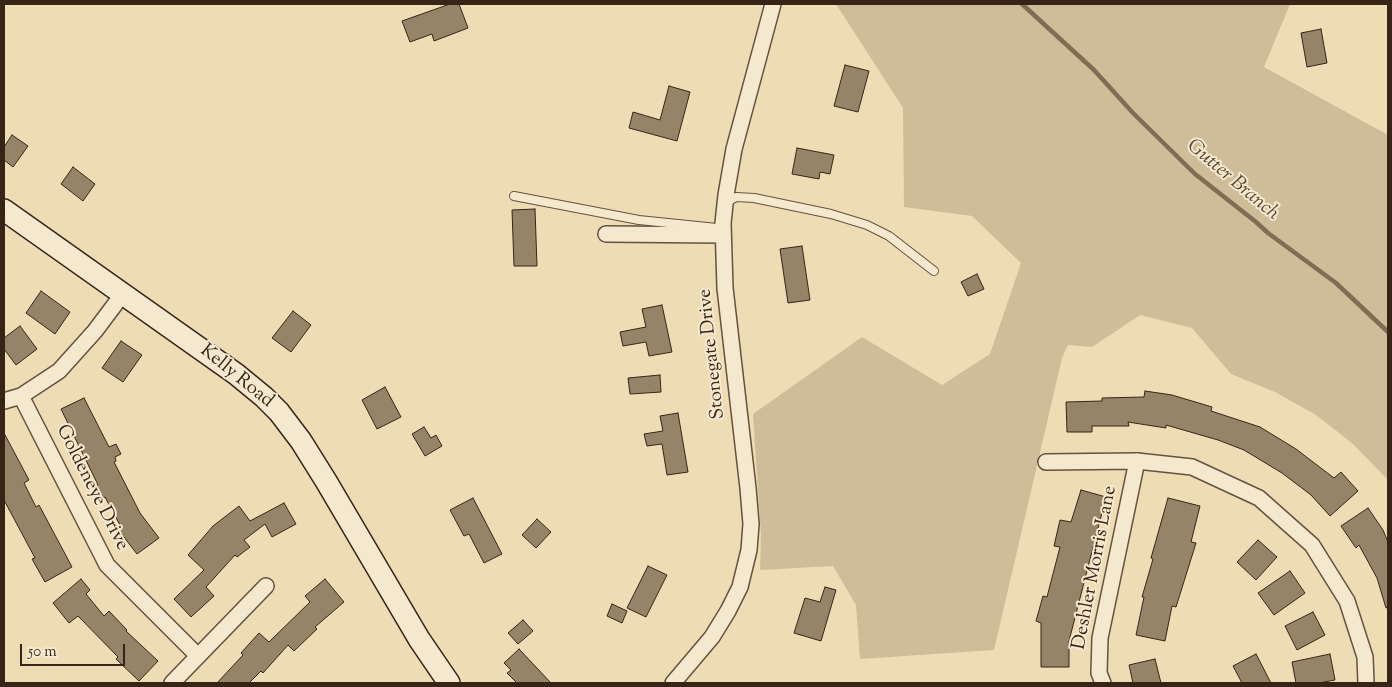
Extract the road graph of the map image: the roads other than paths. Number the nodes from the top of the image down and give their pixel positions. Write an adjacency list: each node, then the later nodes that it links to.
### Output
1 (773, 4): 3 (street, Stonegate Drive)
2 (514, 196): 5 (lane)
3 (725, 203): 5 (street, Stonegate Drive); 7 (lane)
4 (4, 210): 8 (street, Kelly Road)
5 (723, 232): 6 (street); 17 (street, Stonegate Drive)
6 (606, 234)
7 (934, 271)
8 (122, 295): 9 (street); 16 (street, Kelly Road)
9 (21, 396): 10 (street); 14 (street, Goldeneye Drive)
10 (4, 402)
11 (1137, 461): 12 (street); 18 (street, Deshler Morris Lane); 19 (street)
12 (1046, 462)
13 (266, 586): 14 (street)
14 (198, 656): 15 (street)
15 (172, 683)
16 (450, 683)
17 (673, 683)
18 (1103, 683)
19 (1366, 683)

